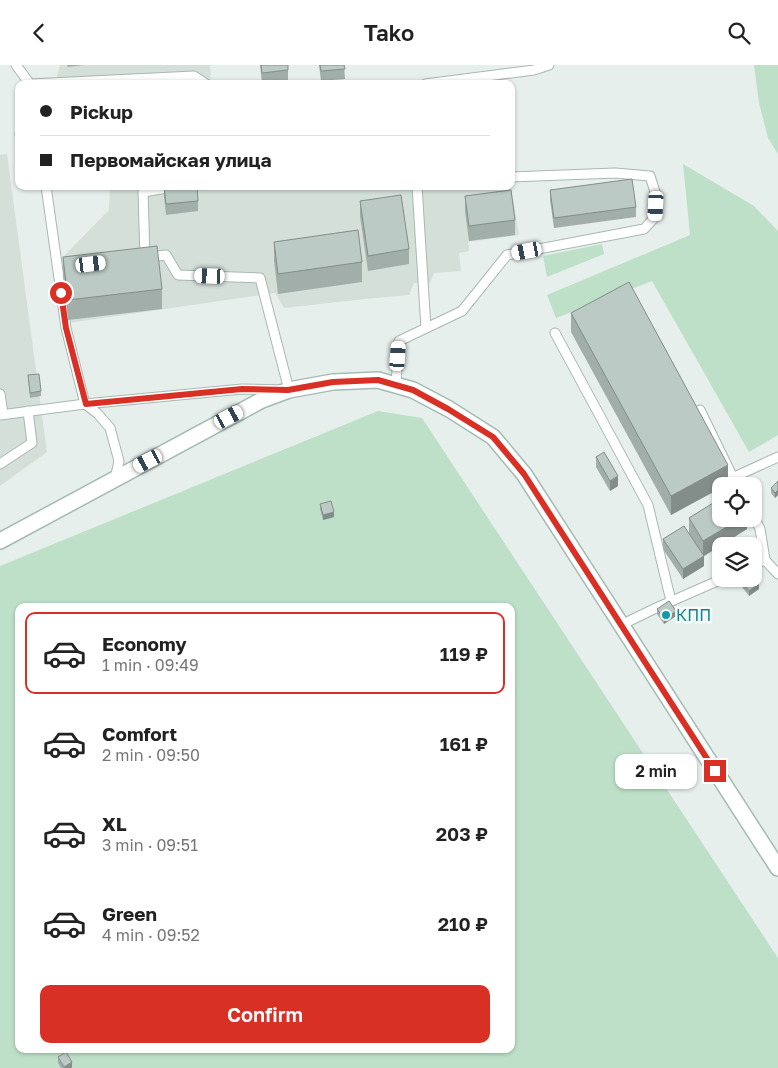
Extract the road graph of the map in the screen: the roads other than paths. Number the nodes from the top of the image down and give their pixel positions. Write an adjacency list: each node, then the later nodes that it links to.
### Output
1 (16, 65): 3 (lane)
2 (549, 65): 6 (lane)
3 (27, 80)
4 (103, 80): 5 (lane)
5 (201, 80)
6 (456, 80)
7 (515, 177): 11 (lane)
8 (47, 190): 16 (lane)
9 (149, 190): 14 (lane)
10 (418, 190): 11 (lane)
11 (426, 328): 13 (lane)
12 (555, 333): 31 (lane)
13 (396, 385): 14 (street); 32 (street)
14 (288, 390): 16 (lane); 24 (street)
15 (0, 394): 19 (lane)
16 (86, 404): 18 (lane); 24 (lane)
17 (700, 410): 22 (lane)
18 (28, 411): 19 (lane); 21 (lane)
19 (2, 415)
20 (778, 457): 23 (lane)
21 (0, 464)
22 (733, 477)
23 (744, 477)
24 (115, 479): 26 (street)
25 (759, 527): 27 (lane)
26 (0, 541)
27 (765, 560): 28 (lane); 29 (lane)
28 (762, 561)
29 (778, 574)
30 (712, 583): 31 (lane)
31 (672, 601): 32 (lane)
32 (621, 625): 33 (street)
33 (778, 868)

